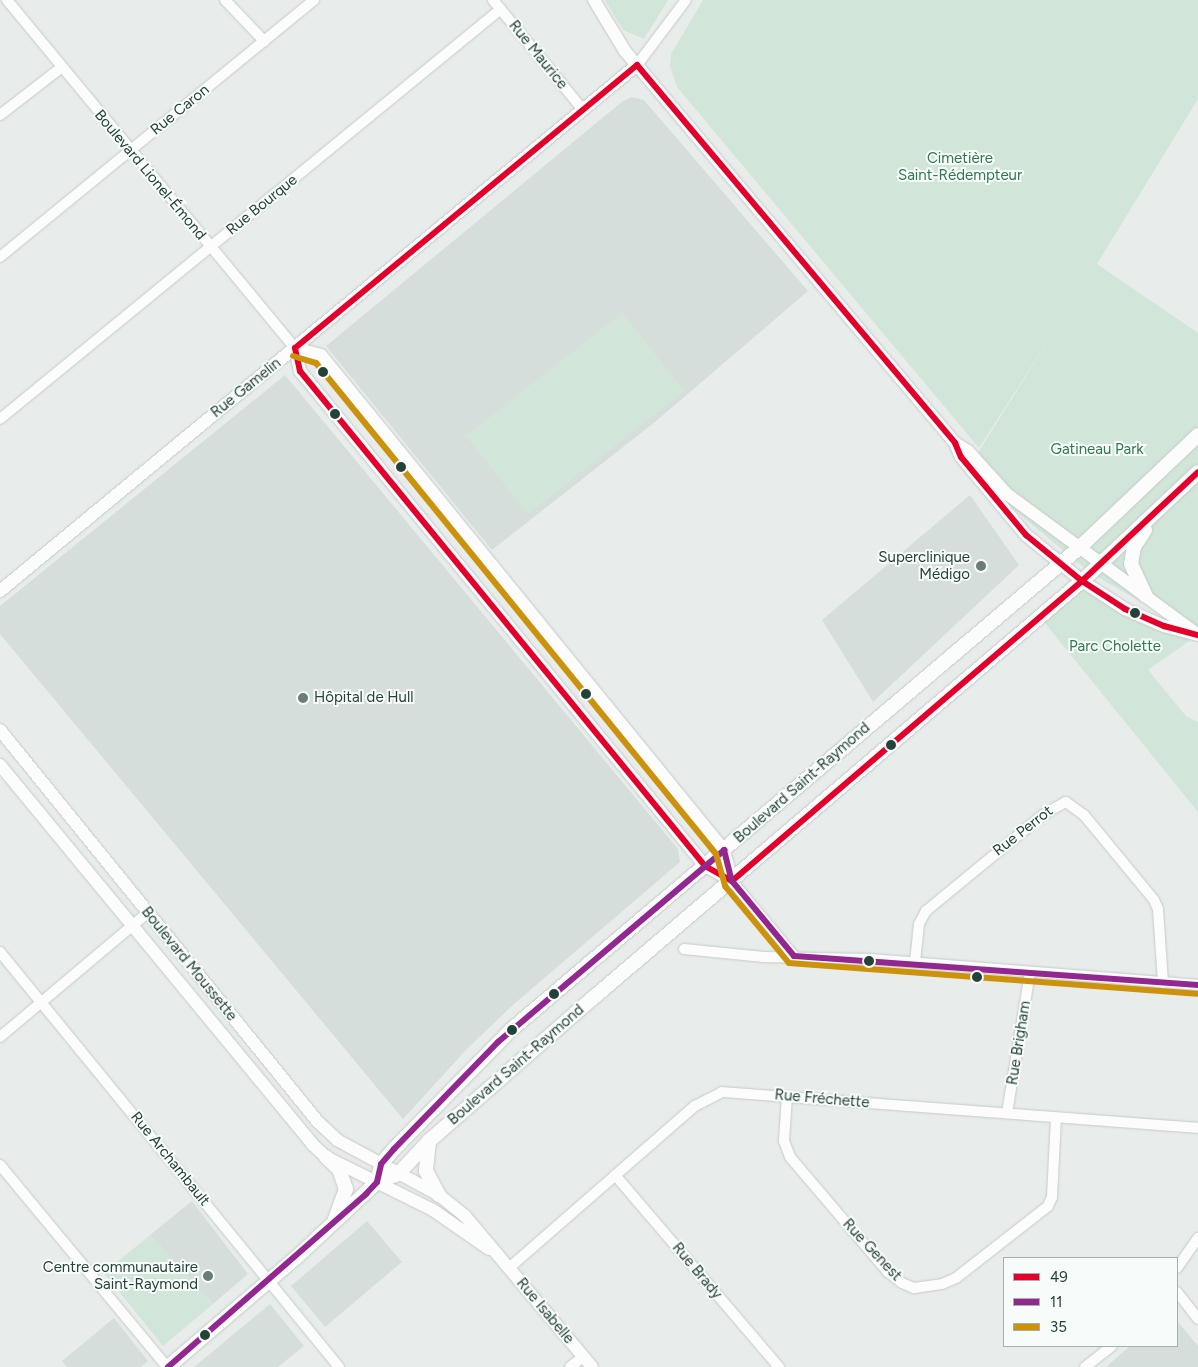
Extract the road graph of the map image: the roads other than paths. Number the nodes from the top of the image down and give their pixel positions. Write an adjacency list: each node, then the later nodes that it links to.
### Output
1 (7, 0): 10 (street, Boulevard Lionel-Émond)
2 (225, 0): 8 (street)
3 (314, 0): 8 (street, Rue Caron)
4 (493, 0): 7 (street, Rue Maurice)
5 (594, 0): 9 (street)
6 (686, 0): 9 (street, Rue Gamelin)
7 (501, 9): 11 (street, Rue Maurice); 14 (street, Rue Bourque)
8 (264, 41): 13 (street, Rue Caron)
9 (638, 65): 11 (street, Rue Gamelin); 19 (street)
10 (62, 67): 12 (street); 13 (street, Boulevard Lionel-Émond)
11 (584, 110): 16 (street, Rue Gamelin)
12 (0, 115)
13 (130, 152): 14 (street, Boulevard Lionel-Émond); 15 (street, Rue Caron)
14 (210, 248): 16 (street, Boulevard Lionel-Émond); 17 (street, Rue Bourque)
15 (0, 257)
16 (295, 348): 26 (street, Rue Gamelin); 31 (street); 32 (street, Boulevard Lionel-Émond)
17 (0, 419)
18 (1198, 435): 22 (main road, Boulevard Saint-Raymond)
19 (954, 443): 22 (street); 23 (street)
20 (1198, 472): 21 (main road, Boulevard Saint-Raymond)
21 (1158, 511): 24 (main road, Boulevard Saint-Raymond); 27 (main road)
22 (1079, 548): 23 (main road, Boulevard Saint-Raymond); 24 (street)
23 (1059, 564): 25 (street); 31 (main road, Boulevard Saint-Raymond)
24 (1100, 564): 25 (main road, Boulevard Saint-Raymond); 27 (street)
25 (1082, 581): 28 (street); 33 (main road, Boulevard Saint-Raymond)
26 (0, 591)
27 (1146, 596): 28 (street)
28 (1197, 634)
29 (0, 730): 34 (street, Boulevard Moussette)
30 (0, 765): 35 (street, Boulevard Moussette)
31 (724, 850): 32 (main road, Boulevard Saint-Raymond); 33 (street)
32 (705, 866): 33 (street, Boulevard Lionel-Émond); 51 (main road, Boulevard Saint-Raymond)
33 (732, 881): 38 (street); 49 (main road, Boulevard Saint-Raymond)
34 (147, 913): 35 (street); 51 (street, Boulevard Moussette)
35 (133, 926): 43 (street); 50 (street, Boulevard Moussette)
36 (684, 949): 38 (street)
37 (0, 952): 43 (street, Rue Archambault)
38 (794, 956): 39 (street)
39 (915, 962): 40 (street); 41 (street, Rue Perrot)
40 (1030, 972): 41 (street); 46 (street, Rue Brigham)
41 (1162, 983): 42 (street)
42 (1198, 984)
43 (42, 1003): 44 (street); 62 (street, Rue Archambault)
44 (0, 1037)
45 (787, 1096): 46 (street, Rue Fréchette); 47 (street, Rue Genest); 54 (street, Rue Fréchette)
46 (1007, 1114): 47 (street, Rue Fréchette)
47 (1056, 1118): 48 (street, Rue Fréchette)
48 (1198, 1128)
49 (429, 1141): 53 (main road, Boulevard Saint-Raymond); 56 (main road)
50 (326, 1157): 55 (street, Boulevard Moussette); 57 (main road)
51 (381, 1164): 53 (street, Boulevard Moussette); 55 (main road)
52 (0, 1165): 67 (street)
53 (398, 1174): 55 (main road, Boulevard Saint-Raymond); 56 (street, Rue Isabelle)
54 (615, 1175): 61 (street, Rue Fréchette); 71 (street, Rue Brady)
55 (377, 1182): 57 (main road, Boulevard Saint-Raymond); 59 (street, Rue Isabelle)
56 (439, 1195): 59 (street, Rue Isabelle)
57 (334, 1223): 62 (main road, Boulevard Saint-Raymond)
58 (1198, 1238): 60 (street)
59 (497, 1255): 61 (street, Rue Isabelle)
60 (1178, 1267)
61 (509, 1268): 66 (street, Rue Isabelle)
62 (270, 1280): 67 (main road, Boulevard Saint-Raymond); 68 (street, Rue Archambault)
63 (1178, 1293): 64 (street)
64 (1198, 1319)
65 (1111, 1347): 72 (street)
66 (583, 1357): 69 (street); 70 (street, Rue Isabelle)
67 (168, 1367)
68 (339, 1367)
69 (570, 1367)
70 (592, 1367)
71 (779, 1367)
72 (1084, 1367)

